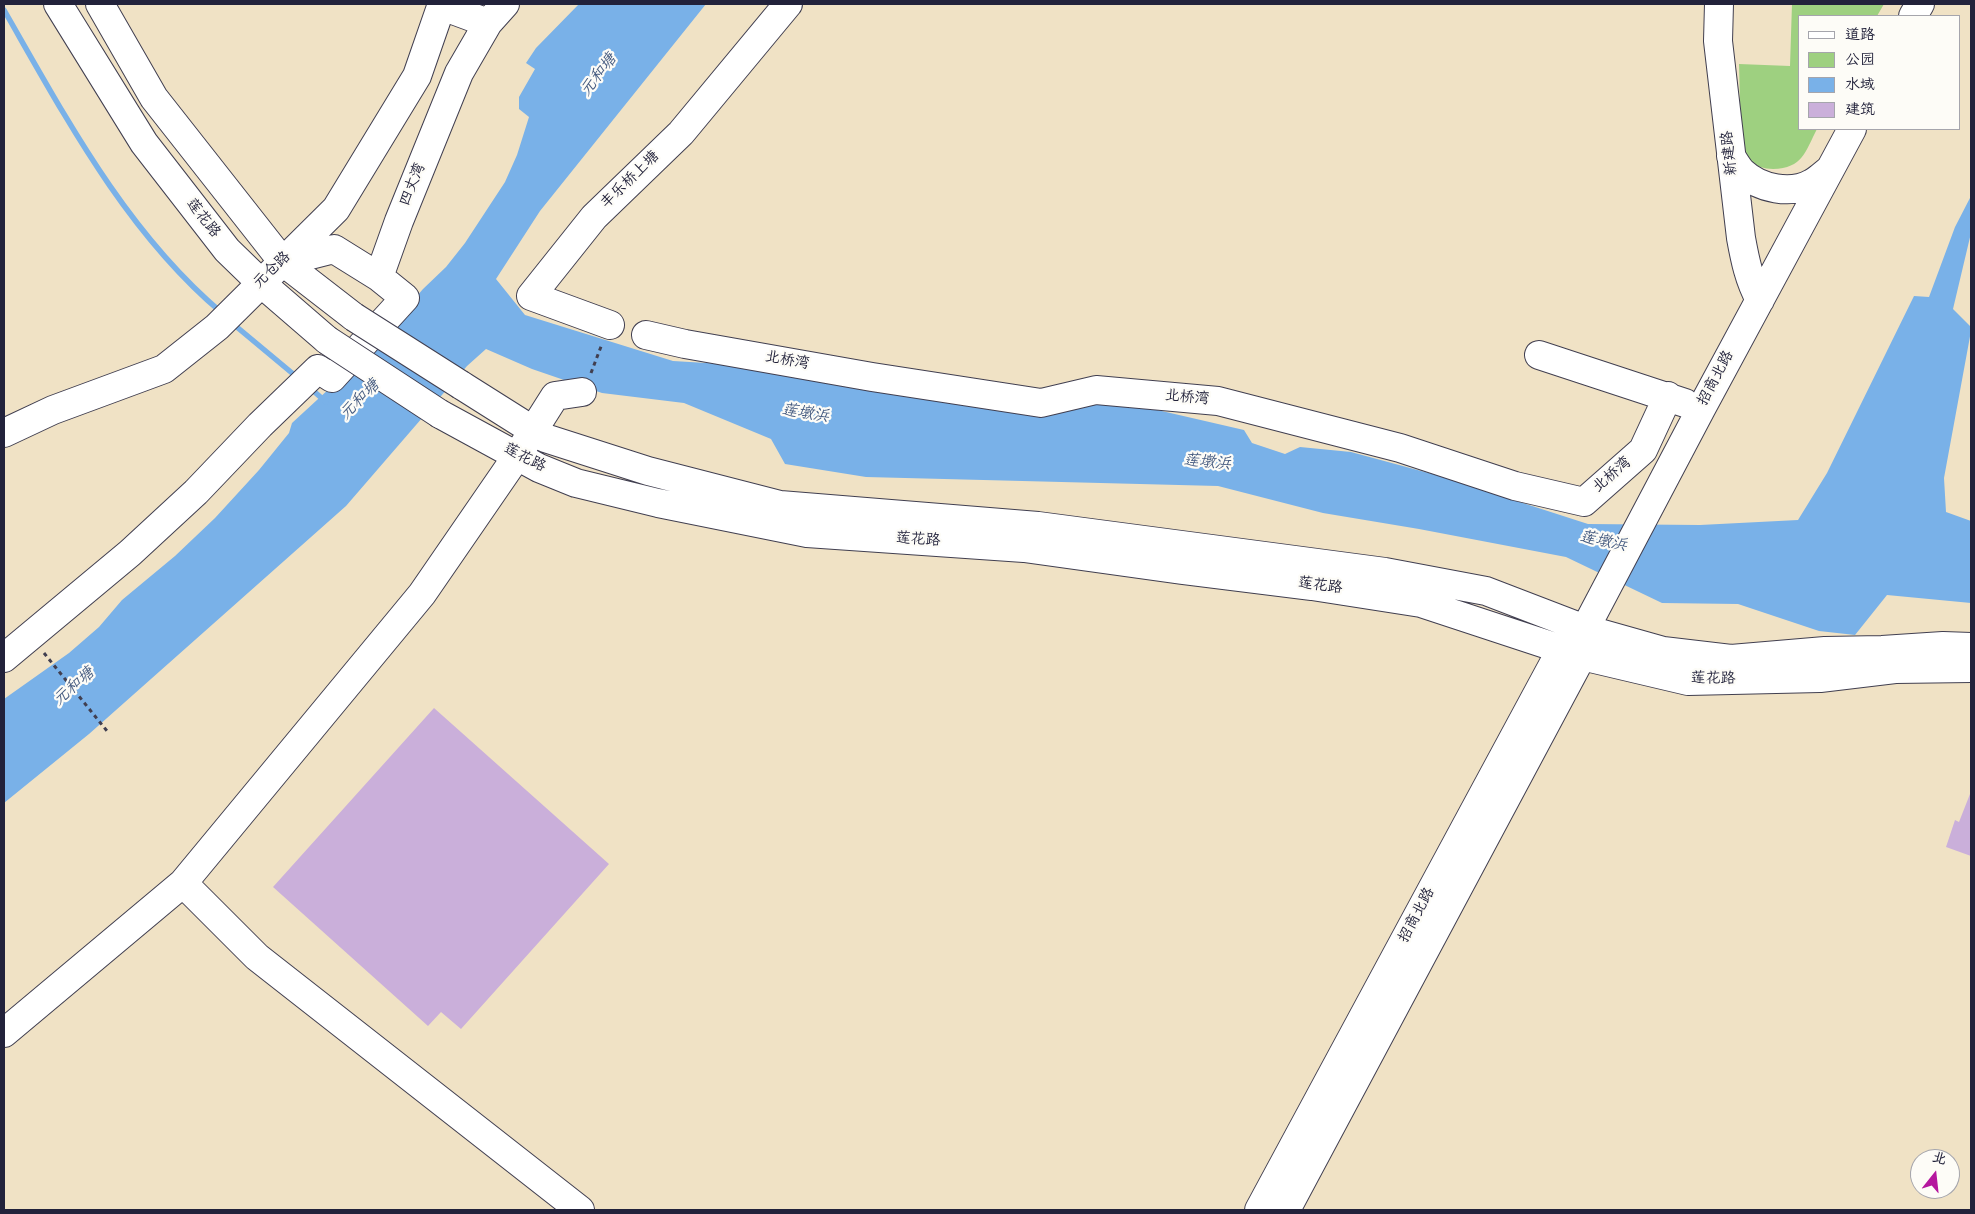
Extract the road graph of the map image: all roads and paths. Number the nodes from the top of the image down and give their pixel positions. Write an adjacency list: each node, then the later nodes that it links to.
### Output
1 (58, 4): 14 (street, 莲花路)
2 (100, 4): 12 (street, 莲花路)
3 (788, 4): 16 (street, 丰乐桥上塘)
4 (1719, 4): 10 (street, 新建路)
5 (1920, 4): 8 (street)
6 (442, 5): 7 (street); 12 (street, 元仓路)
7 (497, 14): 13 (street, 四丈湾)
8 (1914, 15)
9 (1851, 130): 11 (street, 招商北路)
10 (1731, 156): 11 (street); 15 (street, 新建路)
11 (1828, 171): 15 (street, 招商北路)
12 (283, 262): 13 (street); 14 (street, 元仓路); 22 (street, 莲花路, bridge)
13 (379, 277): 26 (street)
14 (261, 283): 23 (street, 元仓路); 24 (street, 莲花路, bridge)
15 (1760, 300): 21 (street, 招商北路)
16 (610, 325): 19 (path)
17 (646, 335): 20 (street, 北桥湾)
18 (1539, 355): 20 (street)
19 (582, 392): 22 (street)
20 (1668, 396): 21 (street)
21 (1701, 409): 25 (street, 招商北路)
22 (533, 431): 24 (street); 25 (street, 莲花路)
23 (4, 433)
24 (517, 456): 28 (street, 莲花路); 32 (street)
25 (1585, 629): 27 (street, 莲花路); 28 (street, 招商北路)
26 (31, 637): 29 (street); 31 (path)
27 (1971, 647)
28 (1571, 653): 30 (street, 莲花路); 35 (street, 招商北路); 36 (street, 招商北路)
29 (4, 658)
30 (1971, 668)
31 (107, 731)
32 (183, 883): 33 (street); 34 (street)
33 (4, 1033)
34 (580, 1210)
35 (1259, 1210)
36 (1286, 1210)

